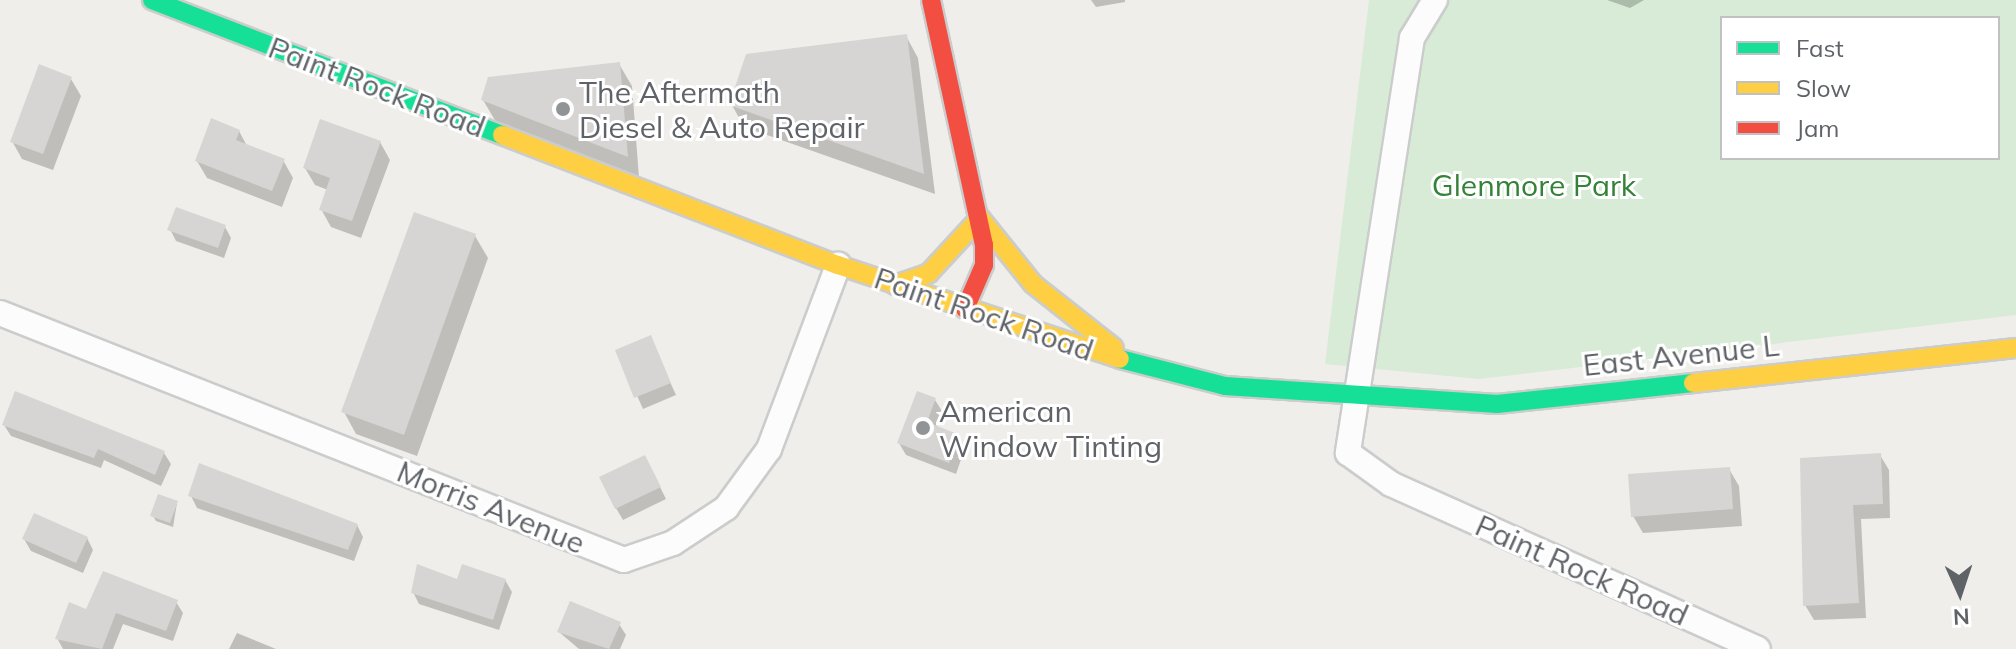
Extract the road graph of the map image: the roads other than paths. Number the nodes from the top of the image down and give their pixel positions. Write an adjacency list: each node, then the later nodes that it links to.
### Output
1 (152, 0): 5 (main road, Paint Rock Road)
2 (931, 0): 4 (main road)
3 (1435, 0): 11 (street)
4 (980, 218): 6 (main road); 7 (main road); 10 (main road)
5 (838, 265): 6 (main road, Paint Rock Road); 8 (street, Morris Avenue)
6 (895, 285): 7 (main road, Paint Rock Road)
7 (965, 309): 10 (main road, Paint Rock Road)
8 (0, 313)
9 (2016, 348): 11 (main road, East Avenue L)
10 (1138, 363): 11 (main road, Paint Rock Road)
11 (1352, 399): 12 (street, Paint Rock Road)
12 (1758, 649)

